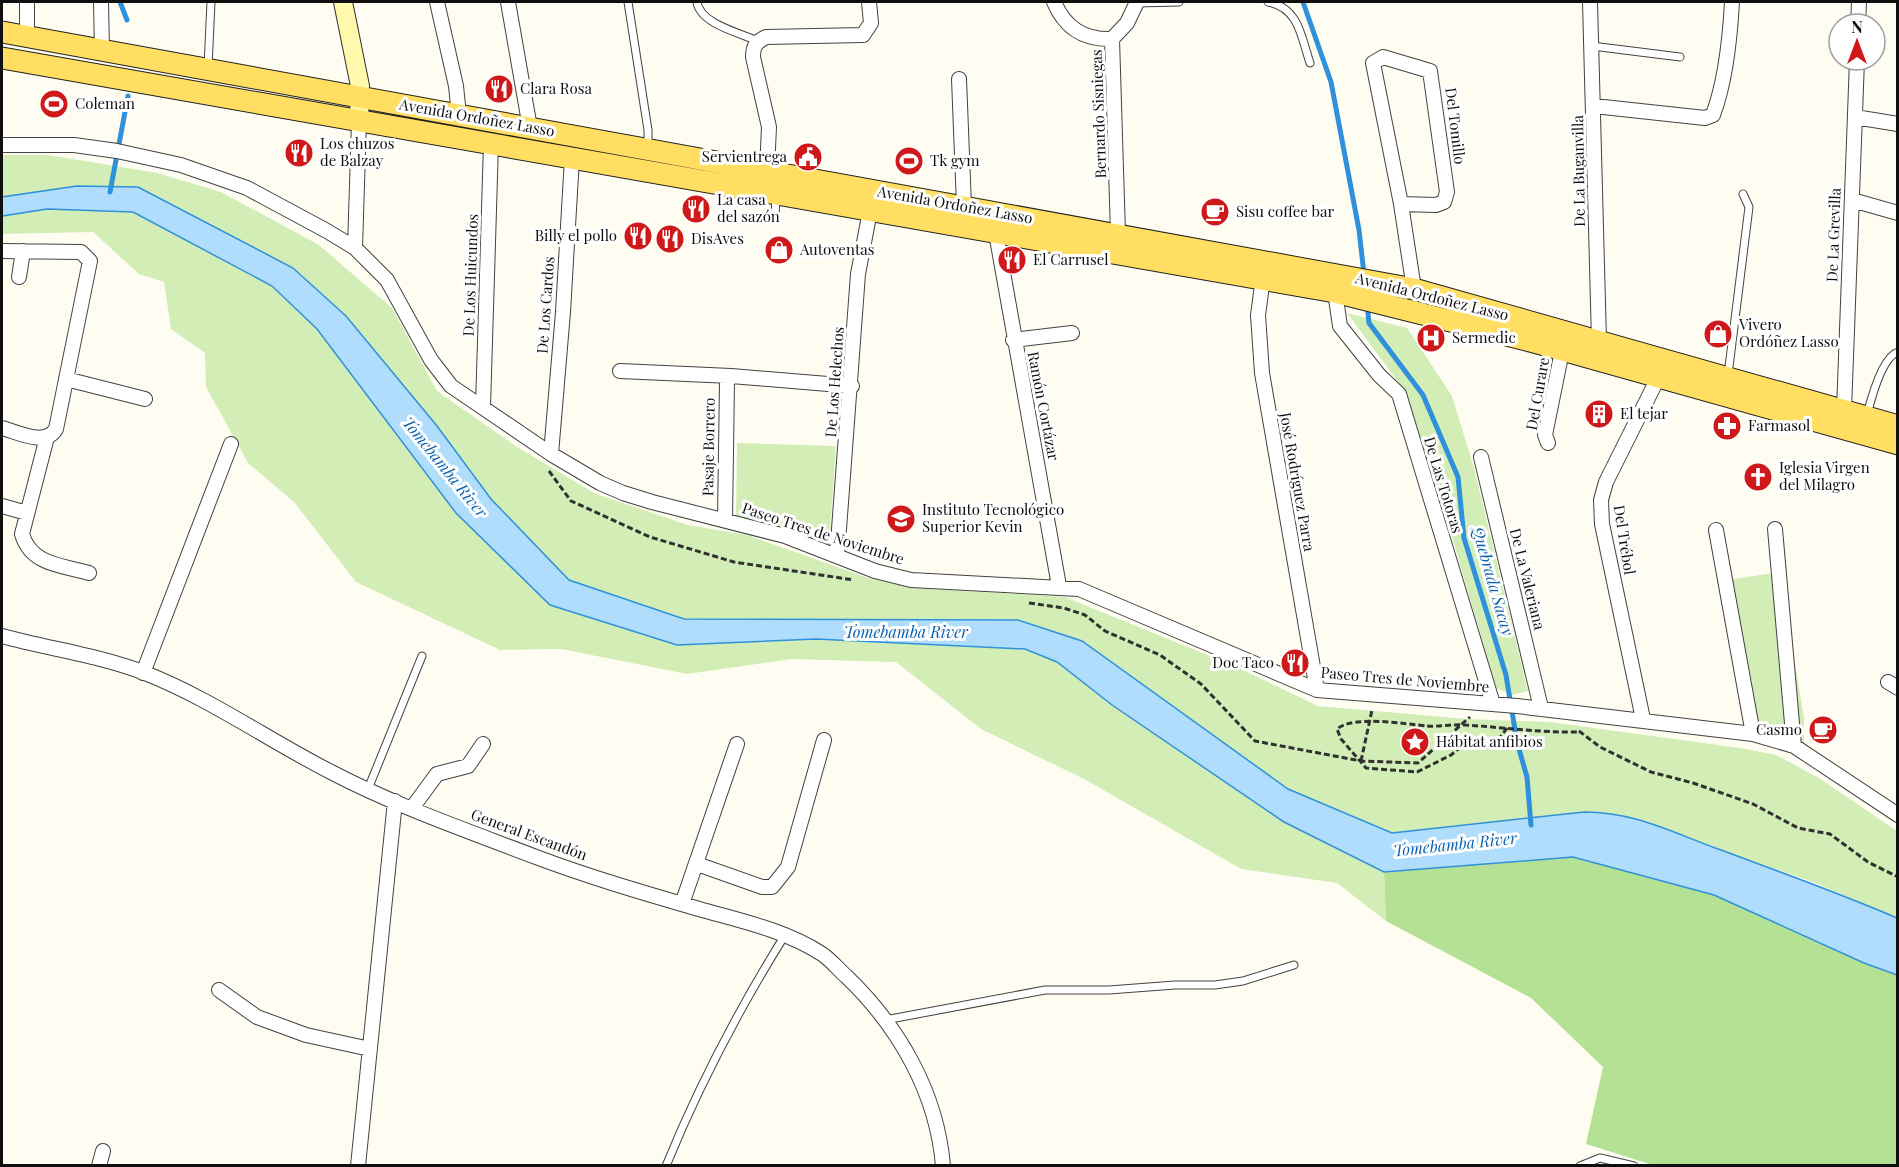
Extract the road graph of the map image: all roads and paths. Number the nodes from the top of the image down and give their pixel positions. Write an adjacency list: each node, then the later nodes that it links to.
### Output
1 (27, 2): 17 (street)
2 (100, 2): 21 (street)
3 (211, 2): 25 (lane)
4 (343, 2): 28 (street)
5 (437, 2): 30 (street)
6 (508, 2): 34 (street)
7 (628, 2): 37 (lane)
8 (697, 2): 19 (lane)
9 (869, 2): 19 (street)
10 (1054, 2): 18 (street)
11 (1137, 2): 12 (lane); 18 (street, Bernardo Sisniegas)
12 (1179, 2)
13 (1268, 2): 24 (lane)
14 (1590, 2): 20 (street, De La Buganvilla)
15 (1732, 2): 29 (street)
16 (2, 32): 17 (main road, Avenida Ordoñez Lasso)
17 (27, 37): 21 (main road, Avenida Ordoñez Lasso)
18 (1112, 39): 49 (street, Bernardo Sisniegas)
19 (758, 41): 39 (street)
20 (1592, 46): 22 (lane); 29 (street, De La Buganvilla)
21 (102, 50): 25 (main road, Avenida Ordoñez Lasso)
22 (1680, 57)
23 (2, 58): 32 (main road, Avenida Ordoñez Lasso)
24 (1310, 63)
25 (208, 70): 28 (main road, Avenida Ordoñez Lasso)
26 (1857, 72): 31 (street, De La Grevilla)
27 (959, 79): 44 (street)
28 (360, 97): 30 (main road, Avenida Ordoñez Lasso); 32 (street)
29 (1594, 106): 59 (street, De La Buganvilla)
30 (459, 115): 34 (main road, Avenida Ordoñez Lasso)
31 (1855, 117): 33 (street); 42 (street, De La Grevilla)
32 (358, 121): 35 (main road, Avenida Ordoñez Lasso); 50 (street)
33 (1898, 123)
34 (530, 128): 37 (main road, Avenida Ordoñez Lasso)
35 (491, 144): 38 (main road, Avenida Ordoñez Lasso); 69 (street, De Los Huicundos)
36 (2, 145): 50 (street, Paseo Tres de Noviembre)
37 (648, 149): 39 (main road, Avenida Ordoñez Lasso)
38 (572, 158): 40 (main road, Avenida Ordoñez Lasso); 79 (street, De Los Cardos)
39 (767, 171): 44 (main road, Avenida Ordoñez Lasso)
40 (776, 194): 45 (main road, Avenida Ordoñez Lasso); 47 (lane)
41 (1743, 194): 65 (lane)
42 (1852, 200): 46 (street); 70 (street, De La Grevilla)
43 (1401, 204): 43 (street, Del Tomillo); 56 (street, Del Tomillo)
44 (964, 206): 49 (main road, Avenida Ordoñez Lasso)
45 (870, 210): 48 (main road, Avenida Ordoñez Lasso); 67 (street, De Los Helechos)
46 (1898, 213)
47 (775, 217)
48 (996, 233): 54 (main road, Avenida Ordoñez Lasso); 58 (street, Ramón Cortázar)
49 (1118, 234): 55 (main road, Avenida Ordoñez Lasso)
50 (355, 248): 69 (street, Paseo Tres de Noviembre)
51 (2, 251): 52 (street)
52 (23, 251): 53 (street); 66 (street)
53 (19, 277)
54 (1263, 278): 55 (main road, Avenida Ordoñez Lasso); 93 (street, José Rodríguez Parra)
55 (1332, 282): 56 (main road, Avenida Ordoñez Lasso); 95 (street, De Las Totoras)
56 (1403, 294): 59 (main road, Avenida Ordoñez Lasso); 60 (main road, Avenida Ordoñez Lasso)
57 (1072, 333): 58 (street)
58 (1013, 340): 88 (street, Ramón Cortázar)
59 (1599, 341): 65 (main road, Avenida Ordoñez Lasso)
60 (1562, 351): 64 (main road, Avenida Ordoñez Lasso); 75 (street, Del Curare)
61 (1898, 352): 71 (lane)
62 (620, 371): 63 (street)
63 (731, 376): 67 (street); 82 (street, Pasaje Borrero)
64 (1659, 376): 77 (main road, Avenida Ordoñez Lasso); 98 (street, Del Trébol)
65 (1728, 378): 70 (main road, Avenida Ordoñez Lasso)
66 (66, 379): 68 (street); 74 (street)
67 (852, 386): 85 (street, De Los Helechos)
68 (145, 399)
69 (483, 407): 79 (street, Paseo Tres de Noviembre)
70 (1844, 411): 71 (main road, Avenida Ordoñez Lasso)
71 (1866, 417): 72 (main road, Avenida Ordoñez Lasso)
72 (1898, 426)
73 (2, 428): 74 (street)
74 (47, 437): 81 (street)
75 (1548, 443)
76 (231, 444): 92 (street)
77 (1898, 444)
78 (1481, 457): 96 (street, De La Valeriana)
79 (547, 458): 82 (street, Paseo Tres de Noviembre); 87 (path)
80 (2, 506): 81 (street)
81 (27, 513): 86 (street)
82 (725, 520): 85 (street, Paseo Tres de Noviembre)
83 (1775, 529): 107 (street)
84 (1716, 530): 103 (street)
85 (837, 556): 88 (street, Paseo Tres de Noviembre)
86 (89, 573)
87 (862, 582)
88 (1059, 586): 93 (street, Paseo Tres de Noviembre)
89 (1025, 602): 108 (path)
90 (2, 636): 92 (street, General Escandón)
91 (422, 656): 109 (lane)
92 (143, 673): 109 (street, General Escandón)
93 (1317, 690): 94 (street, Paseo Tres de Noviembre)
94 (1378, 695): 95 (street, Paseo Tres de Noviembre); 99 (path)
95 (1498, 705): 96 (street, Paseo Tres de Noviembre); 100 (path)
96 (1541, 708): 97 (street, Paseo Tres de Noviembre)
97 (1585, 713): 98 (street, Paseo Tres de Noviembre); 102 (path)
98 (1643, 719): 103 (street, Paseo Tres de Noviembre)
99 (1369, 723): 100 (path); 108 (path); 108 (path)
100 (1461, 724): 101 (path); 108 (path)
101 (1507, 728): 102 (path); 108 (path)
102 (1579, 732): 114 (path)
103 (1753, 734): 107 (street, Paseo Tres de Noviembre)
104 (824, 740): 113 (street)
105 (483, 744): 111 (street)
106 (737, 744): 113 (street)
107 (1794, 747): 112 (street, Paseo Tres de Noviembre)
108 (1361, 761)
109 (368, 789): 110 (street, General Escandón)
110 (395, 801): 111 (street, General Escandón); 120 (street)
111 (411, 808): 115 (street, General Escandón)
112 (1898, 814)
113 (697, 864): 115 (street)
114 (1898, 877)
115 (682, 904): 116 (street, General Escandón)
116 (785, 935): 119 (street, General Escandón); 124 (lane)
117 (1293, 965): 119 (lane)
118 (219, 990): 120 (street)
119 (885, 1020): 125 (street, General Escandón)
120 (370, 1049): 123 (street)
121 (103, 1151): 122 (street)
122 (99, 1166)
123 (358, 1166)
124 (666, 1166)
125 (943, 1166)
126 (1580, 1166): 127 (lane)
127 (1635, 1166)

